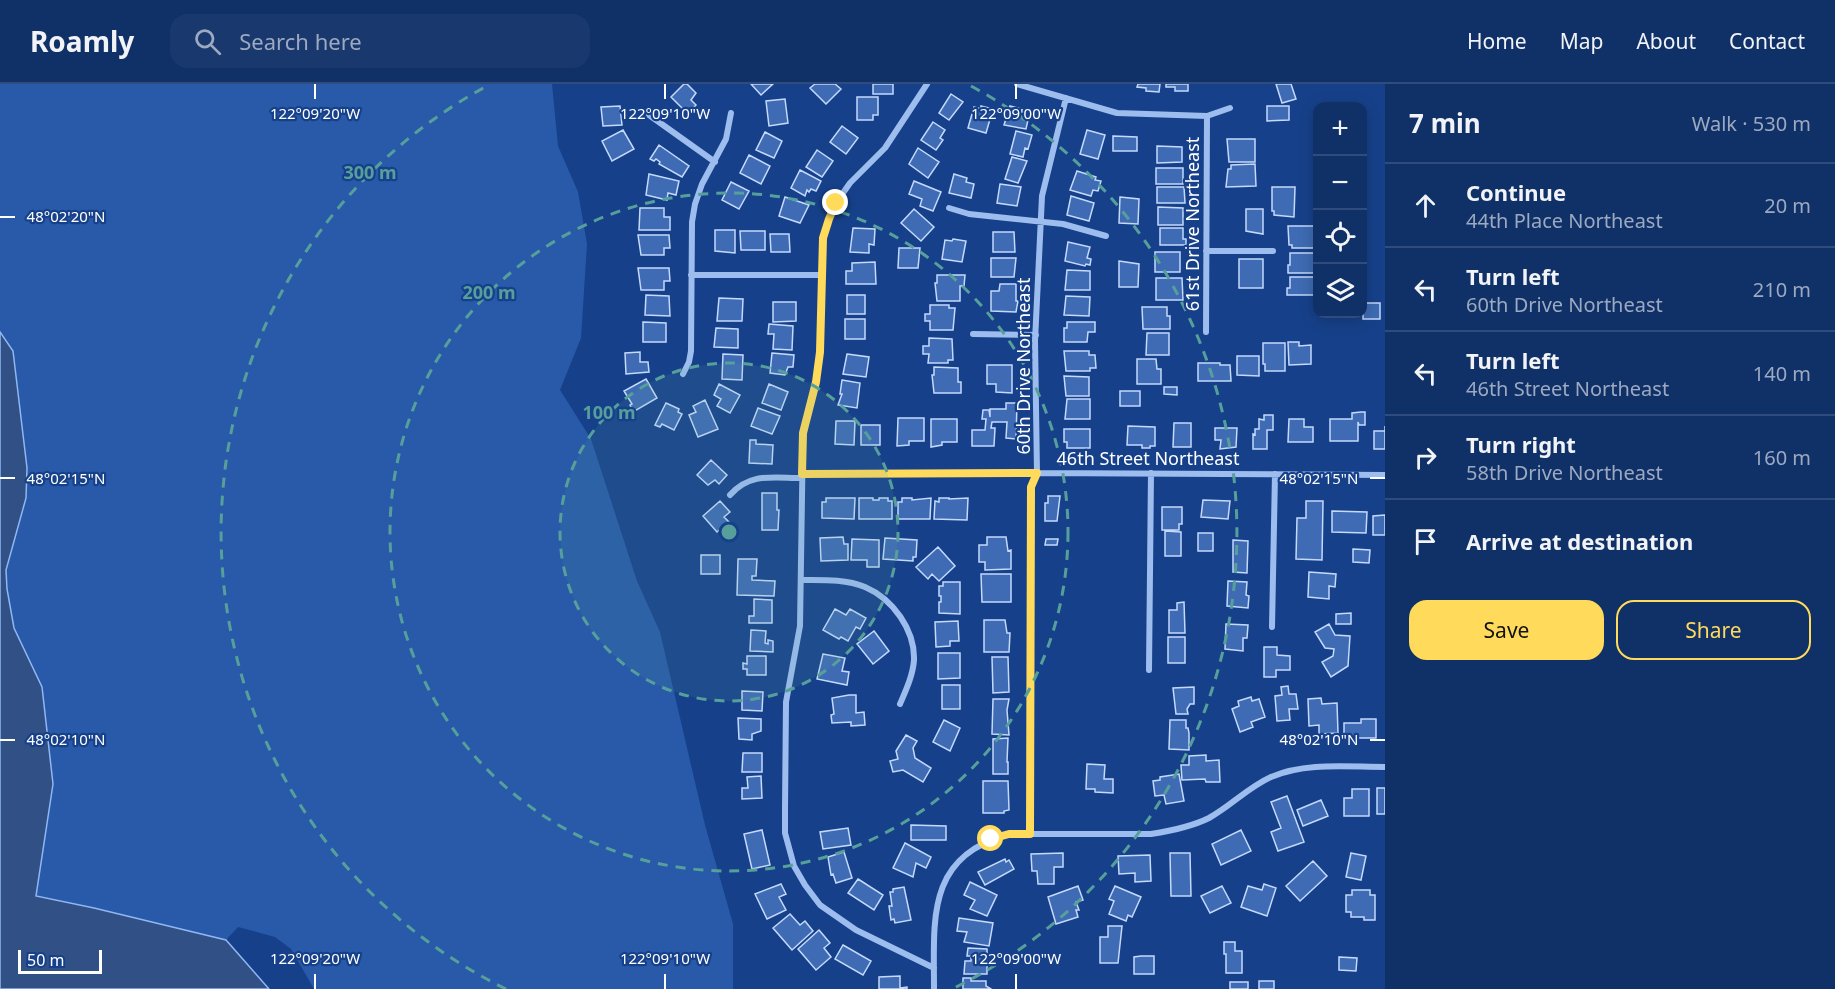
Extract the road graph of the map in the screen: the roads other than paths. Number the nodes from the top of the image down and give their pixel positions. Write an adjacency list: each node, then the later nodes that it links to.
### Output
1 (927, 84): 15 (street)
2 (1017, 84): 3 (street)
3 (1066, 98): 7 (street); 10 (street, 60th Drive Northeast)
4 (1230, 108): 7 (street)
5 (730, 113): 8 (street)
6 (649, 115): 8 (street)
7 (1207, 116): 13 (street, 61st Drive Northeast)
8 (715, 162): 14 (street)
9 (949, 208): 10 (street)
10 (1041, 221): 11 (street); 18 (street, 60th Drive Northeast)
11 (1106, 236)
12 (1273, 250): 13 (street)
13 (1206, 251): 16 (street, 61st Drive Northeast)
14 (691, 275): 15 (street); 19 (street)
15 (821, 275): 24 (street)
16 (1206, 332)
17 (973, 334): 18 (street)
18 (1036, 335): 20 (street, 60th Drive Northeast)
19 (683, 374)
20 (1037, 473): 21 (street, 46th Street Northeast); 24 (street, 46th Street Northeast); 31 (street, 60th Drive Northeast)
21 (1151, 473): 22 (street, 46th Street Northeast); 28 (street)
22 (1275, 474): 23 (street, 46th Street Northeast); 27 (street)
23 (1385, 474)
24 (802, 476): 25 (street, 46th Street Northeast); 26 (street)
25 (729, 495)
26 (801, 580): 29 (street); 32 (street)
27 (1272, 627)
28 (1149, 670)
29 (900, 704)
30 (1385, 767): 31 (street)
31 (1030, 834): 32 (street)
32 (934, 968): 33 (street)
33 (934, 989)

